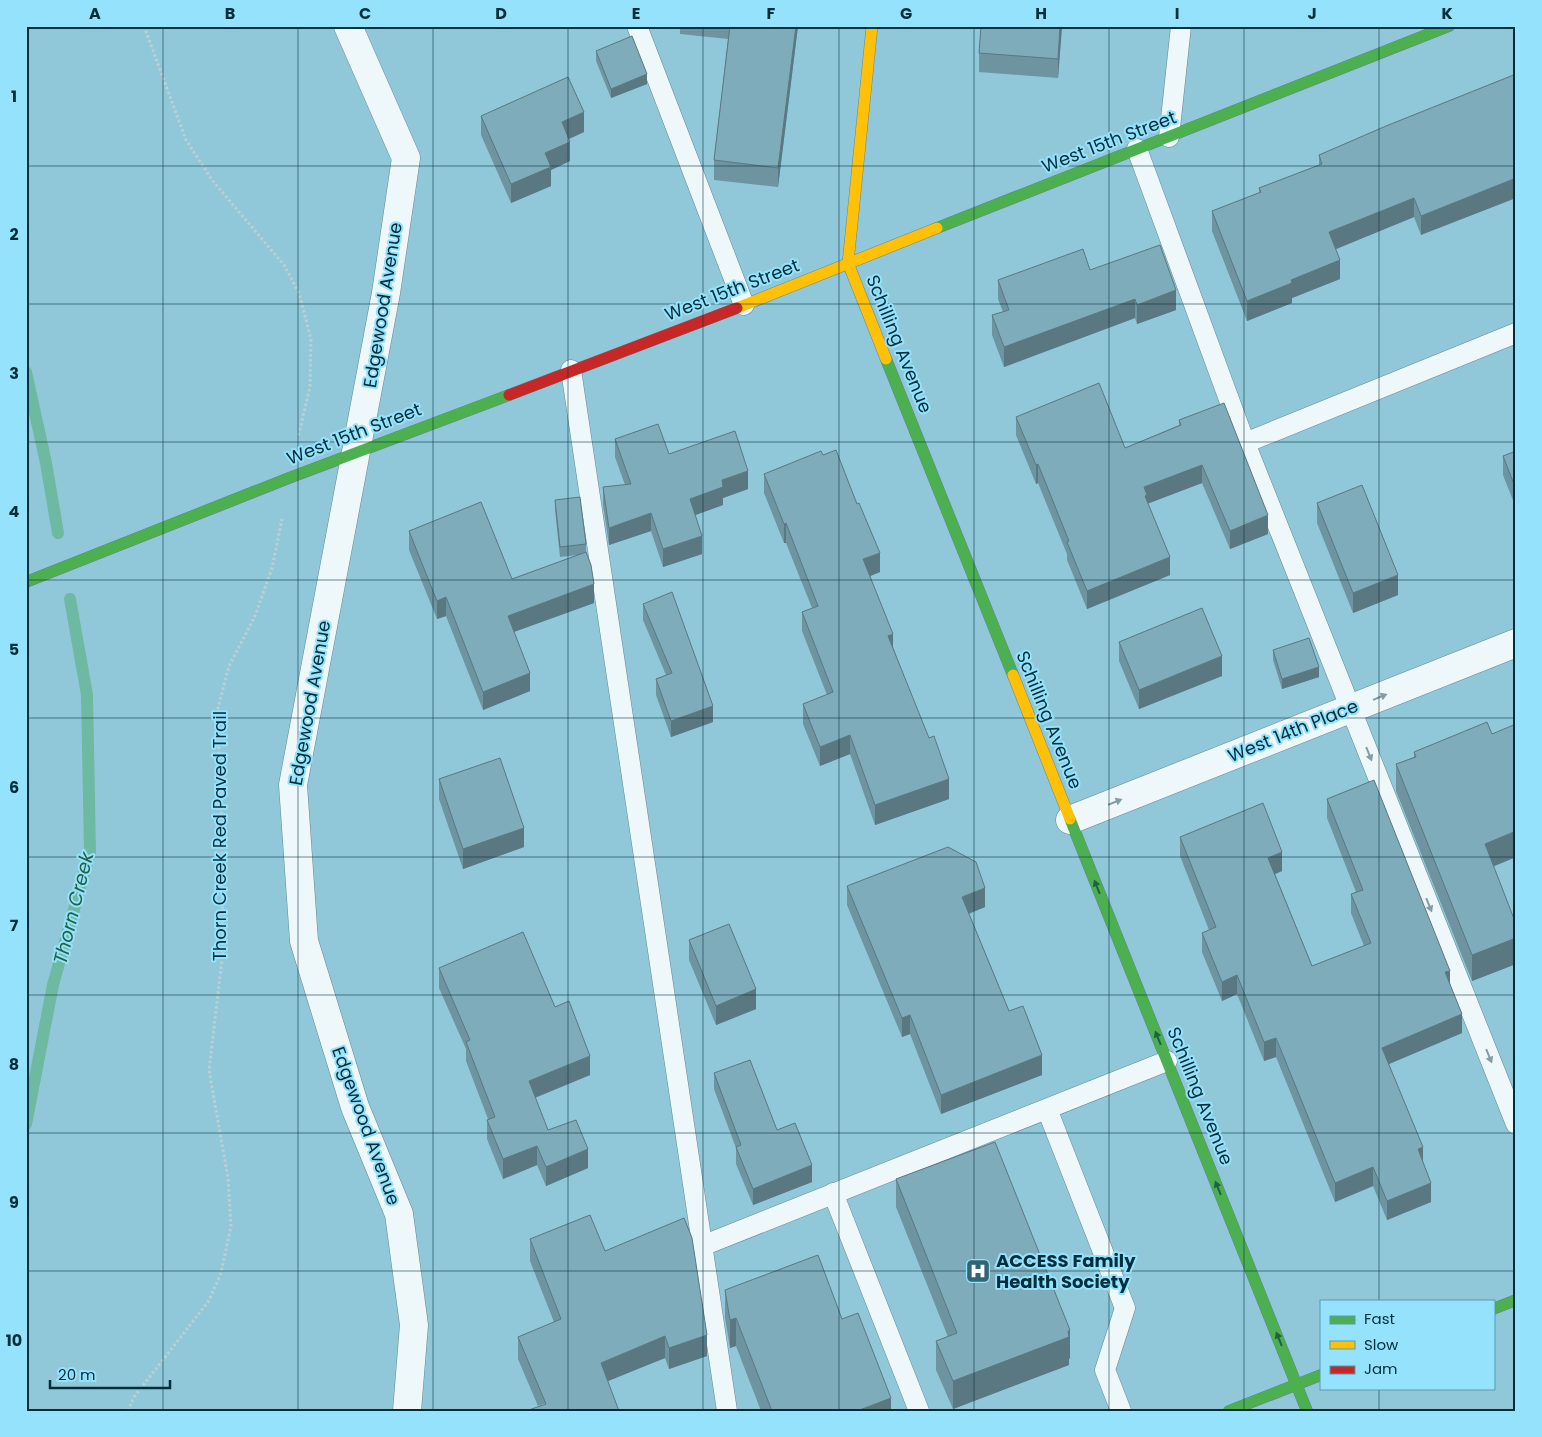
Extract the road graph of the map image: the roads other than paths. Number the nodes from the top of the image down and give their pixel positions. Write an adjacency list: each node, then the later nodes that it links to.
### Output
1 (348, 26): 13 (street, Edgewood Avenue)
2 (637, 26): 9 (lane)
3 (872, 26): 8 (street, Schilling Avenue)
4 (1181, 26): 6 (lane)
5 (1449, 26): 6 (street, West 15th Street)
6 (1169, 137): 7 (street, West 15th Street)
7 (1137, 149): 8 (street, West 15th Street); 12 (lane)
8 (848, 263): 9 (street, West 15th Street); 17 (street, Schilling Avenue)
9 (744, 305): 11 (street, West 15th Street)
10 (1516, 333): 12 (lane)
11 (571, 370): 13 (street, West 15th Street); 22 (lane)
12 (1245, 443): 16 (lane)
13 (357, 452): 14 (street, West 15th Street); 27 (street, Edgewood Avenue)
14 (26, 582)
15 (1516, 643): 16 (street, West 14th Place, one-way to 15)
16 (1351, 708): 17 (street, West 14th Place, one-way to 16); 20 (lane, one-way to 20)
17 (1070, 820): 18 (street, Schilling Avenue, one-way to 17)
18 (1167, 1061): 19 (lane); 26 (street, Schilling Avenue, one-way to 18)
19 (1047, 1109): 21 (lane); 30 (lane)
20 (1516, 1124)
21 (833, 1194): 22 (lane); 29 (lane)
22 (702, 1246): 28 (lane)
23 (1516, 1300): 24 (street)
24 (1494, 1309)
25 (1320, 1375): 26 (street)
26 (1297, 1384): 31 (street); 32 (street, Schilling Avenue)
27 (407, 1411)
28 (727, 1411)
29 (919, 1411)
30 (1121, 1411)
31 (1229, 1411)
32 (1307, 1411)

